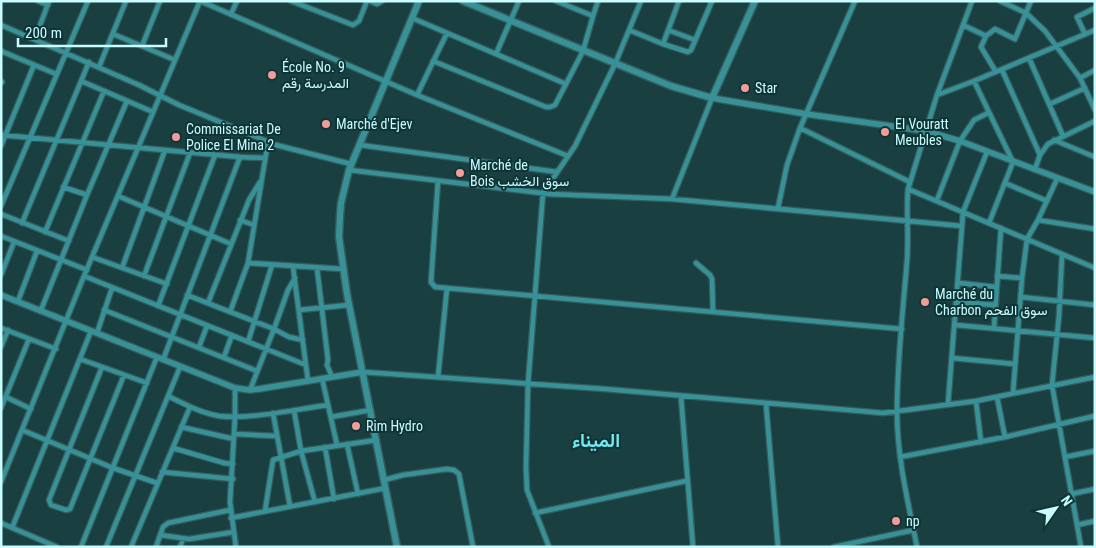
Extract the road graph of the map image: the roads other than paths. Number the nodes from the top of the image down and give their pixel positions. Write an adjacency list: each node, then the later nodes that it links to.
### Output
1 (38, 1): 23 (street)
2 (88, 1): 46 (street)
3 (126, 1): 36 (street)
4 (160, 1): 42 (street)
5 (200, 1): 26 (street); 49 (street)
6 (237, 1): 26 (street)
7 (291, 1): 8 (street)
8 (368, 1): 9 (street)
9 (382, 1)
10 (419, 1): 28 (main road)
11 (463, 1): 29 (main road)
12 (518, 1): 29 (street)
13 (556, 1): 27 (street)
14 (598, 1): 27 (street)
15 (641, 1): 32 (street)
16 (679, 1): 33 (street)
17 (712, 1): 40 (street)
18 (755, 1): 69 (main road)
19 (855, 1): 75 (street)
20 (972, 1): 31 (street)
21 (1000, 1): 25 (street)
22 (1031, 1): 25 (street)
23 (48, 3): 39 (street)
24 (1095, 8): 37 (street)
25 (1026, 13): 38 (street); 43 (street)
26 (231, 14): 61 (street)
27 (593, 16): 45 (street)
28 (412, 18): 35 (street); 61 (main road)
29 (510, 21): 45 (main road); 47 (street)
30 (1, 25): 39 (street)
31 (963, 25): 38 (street); 67 (street)
32 (629, 30): 41 (street); 52 (street)
33 (668, 30): 40 (street); 41 (street)
34 (1095, 30): 37 (street)
35 (447, 33): 47 (street); 50 (street)
36 (113, 34): 42 (street); 54 (street)
37 (1085, 34): 43 (street)
38 (986, 36): 57 (street)
39 (34, 40): 46 (street)
40 (695, 40): 41 (street)
41 (663, 44)
42 (142, 46): 49 (street)
43 (1056, 47): 48 (street); 59 (street)
44 (1, 51): 53 (street)
45 (582, 51): 52 (main road); 63 (street)
46 (65, 52): 51 (street); 58 (street)
47 (496, 54): 63 (street)
48 (1029, 58): 55 (street); 71 (street)
49 (175, 60): 68 (street)
50 (433, 61): 63 (street); 66 (street)
51 (89, 62): 54 (street); 60 (street)
52 (615, 64): 69 (main road); 96 (street)
53 (34, 65): 58 (street); 79 (street)
54 (99, 67): 68 (street)
55 (1002, 70): 57 (street); 95 (street)
56 (1095, 70): 59 (street)
57 (996, 72): 62 (street)
58 (56, 74): 81 (street)
59 (1080, 78): 64 (street)
60 (81, 81): 65 (street); 82 (street)
61 (385, 81): 66 (street); 89 (main road)
62 (974, 81): 67 (street); 74 (street)
63 (566, 84)
64 (1085, 88): 71 (street); 72 (street)
65 (104, 91): 70 (street); 85 (street)
66 (417, 95): 96 (street)
67 (937, 95): 78 (street)
68 (160, 96): 73 (street); 86 (street)
69 (712, 98): 75 (street); 115 (street)
70 (127, 101): 73 (street); 87 (street)
71 (1050, 104): 80 (street)
72 (1095, 110)
73 (153, 112): 90 (street)
74 (988, 113): 84 (street); 100 (street)
75 (806, 114): 77 (street); 78 (street)
76 (1095, 121): 80 (street)
77 (800, 128): 107 (street); 120 (street)
78 (926, 131): 84 (street); 107 (street)
79 (3, 135): 81 (street); 88 (street)
80 (1063, 136): 83 (street)
81 (29, 138): 82 (street); 118 (street)
82 (56, 140): 85 (street); 127 (street)
83 (1054, 140): 95 (street); 97 (street)
84 (960, 141): 92 (street); 116 (street)
85 (82, 142): 87 (street); 109 (street)
86 (268, 142): 99 (street); 101 (street)
87 (109, 145): 90 (street); 113 (street)
88 (1, 146)
89 (360, 146): 101 (main road); 103 (street)
90 (138, 147): 91 (street); 114 (street)
91 (165, 150): 93 (street); 119 (street)
92 (987, 152): 100 (street); 121 (street)
93 (190, 153): 94 (street); 123 (street)
94 (215, 155): 98 (street); 130 (street)
95 (1040, 155): 102 (street)
96 (568, 156): 103 (street)
97 (1095, 157)
98 (240, 158): 99 (street); 135 (street)
99 (265, 158): 105 (street)
100 (1013, 162): 102 (street); 108 (street)
101 (350, 167): 106 (street); 152 (main road)
102 (1034, 169): 104 (street)
103 (556, 172): 112 (street)
104 (1057, 179): 111 (street); 117 (street)
105 (261, 181): 124 (street); 129 (street)
106 (438, 181): 112 (street); 164 (street)
107 (910, 182): 110 (street)
108 (1005, 183): 117 (street); 128 (street)
109 (63, 188): 113 (street); 134 (street)
110 (908, 189): 116 (street); 125 (street)
111 (1095, 192)
112 (543, 193): 115 (street); 167 (street)
113 (87, 195): 138 (street)
114 (118, 196): 119 (street); 143 (street)
115 (672, 200): 120 (street)
116 (937, 200): 121 (street)
117 (1047, 201): 126 (street)
118 (1, 206)
119 (144, 207): 123 (street); 149 (street)
120 (778, 208): 125 (street)
121 (963, 212): 128 (street); 131 (street)
122 (1, 214): 127 (street)
123 (166, 217): 130 (street); 156 (street)
124 (240, 220): 129 (street); 140 (street)
125 (906, 220): 131 (street); 190 (street)
126 (1038, 220): 133 (street); 137 (street)
127 (22, 223): 134 (street)
128 (989, 223): 132 (street)
129 (254, 225): 145 (street)
130 (189, 226): 135 (street); 161 (street)
131 (962, 226): 160 (street)
132 (998, 227): 137 (street); 157 (street)
133 (1095, 229)
134 (46, 232): 138 (street)
135 (210, 235): 140 (street); 166 (street)
136 (1, 236): 139 (street)
137 (1027, 239): 142 (street); 159 (street)
138 (69, 241): 144 (street)
139 (14, 242): 141 (street); 154 (street)
140 (231, 244): 172 (street)
141 (37, 251): 144 (street); 170 (street)
142 (1062, 255): 151 (street); 169 (street)
143 (92, 257): 149 (street); 153 (street)
144 (61, 260): 153 (street); 178 (street)
145 (248, 263): 147 (street); 182 (street)
146 (696, 263): 181 (street)
147 (272, 265): 148 (street); 184 (street)
148 (293, 267): 150 (street); 158 (street)
149 (122, 268): 156 (street)
150 (316, 268): 152 (street); 177 (street)
151 (1095, 268)
152 (343, 269): 173 (main road)
153 (87, 270): 155 (street)
154 (1, 275)
155 (84, 276): 163 (street); 185 (street)
156 (144, 276): 161 (street)
157 (997, 276): 159 (street); 162 (street)
158 (295, 278): 180 (street); 192 (street)
159 (1022, 278): 168 (street)
160 (959, 283): 162 (street); 171 (street)
161 (167, 284): 176 (street)
162 (996, 287): 174 (street)
163 (112, 288): 176 (street); 179 (street)
164 (447, 288): 167 (street); 219 (street)
165 (1, 295): 170 (street)
166 (187, 295): 172 (street); 183 (street)
167 (534, 295): 181 (street); 224 (street)
168 (1021, 297): 169 (street); 193 (street)
169 (1060, 300): 175 (street); 196 (street)
170 (18, 301): 178 (street)
171 (957, 302): 174 (street); 186 (street)
172 (208, 303): 182 (street)
173 (349, 305): 177 (street); 216 (main road)
174 (995, 305): 189 (street)
175 (1095, 305)
176 (158, 306): 183 (street)
177 (322, 309): 180 (street); 218 (street)
178 (41, 310): 185 (street)
179 (104, 310): 194 (street); 195 (street)
180 (299, 310): 200 (street)
181 (713, 311): 190 (street)
182 (230, 312): 184 (street)
183 (179, 314): 187 (street); 195 (street)
184 (254, 321): 192 (street); 201 (street)
185 (67, 322): 194 (street); 204 (street)
186 (956, 325): 189 (street); 208 (street)
187 (207, 326): 197 (street); 203 (street)
188 (1, 328): 191 (street)
189 (994, 328): 193 (street)
190 (902, 329): 242 (street)
191 (8, 330): 199 (street); 202 (street)
192 (274, 330): 200 (street); 205 (street)
193 (1018, 330): 196 (street); 210 (street)
194 (94, 332): 207 (street); 209 (street)
195 (171, 335): 203 (street); 207 (street)
196 (1058, 335): 198 (street); 225 (street)
197 (232, 336): 201 (street); 206 (street)
198 (1095, 338)
199 (29, 339): 204 (street); 230 (street)
200 (303, 340): 211 (street)
201 (248, 342): 205 (street)
202 (1, 347)
203 (199, 347): 206 (street)
204 (56, 349): 239 (street)
205 (266, 350): 211 (street); 215 (street)
206 (224, 357): 215 (street)
207 (160, 358): 213 (street); 223 (street)
208 (952, 358): 210 (street); 235 (street)
209 (80, 359): 212 (street); 254 (street)
210 (1016, 364): 228 (street)
211 (306, 365): 222 (street)
212 (102, 367): 217 (street); 260 (street)
213 (180, 367): 226 (street); 229 (street)
214 (1095, 370): 220 (street)
215 (257, 371): 227 (street)
216 (364, 372): 218 (street); 219 (street); 241 (main road)
217 (124, 375): 223 (street); 266 (street)
218 (332, 377): 221 (street)
219 (438, 377): 224 (street)
220 (1094, 377): 225 (street)
221 (322, 378): 222 (street); 236 (street)
222 (308, 380): 227 (street)
223 (147, 383): 268 (street)
224 (528, 384): 231 (street); 285 (street)
225 (1052, 385): 228 (street); 247 (street)
226 (234, 388): 227 (street); 244 (street)
227 (250, 390)
228 (1013, 393): 232 (street)
229 (168, 396): 237 (street); 270 (street)
230 (6, 397): 238 (street); 239 (street)
231 (681, 397): 234 (street); 273 (street)
232 (997, 397): 233 (street); 252 (street)
233 (976, 401): 235 (street); 255 (street)
234 (766, 404): 242 (street); 306 (street)
235 (948, 404): 242 (street)
236 (328, 405): 240 (street); 246 (street)
237 (190, 407): 244 (street); 248 (street)
238 (1, 408)
239 (31, 409): 249 (street)
240 (294, 410): 243 (street); 261 (street)
241 (371, 410): 246 (street); 253 (main road)
242 (897, 412): 265 (street)
243 (273, 413): 244 (street); 250 (street)
244 (236, 416): 251 (street)
245 (1095, 416): 247 (street)
246 (331, 417): 257 (street)
247 (1059, 424): 252 (street); 263 (street)
248 (181, 427): 251 (street); 259 (street)
249 (22, 430): 254 (street); 274 (street)
250 (277, 436): 251 (street); 264 (street)
251 (234, 437): 267 (street)
252 (1005, 437): 255 (street)
253 (377, 440): 256 (street); 272 (main road)
254 (48, 441): 260 (street); 290 (street)
255 (981, 442): 265 (street)
256 (347, 444): 257 (street); 278 (street)
257 (337, 445): 258 (street)
258 (325, 447): 261 (street); 280 (street)
259 (173, 448): 267 (street); 269 (street)
260 (69, 450): 266 (street); 266 (street)
261 (301, 451): 264 (street); 281 (street)
262 (1095, 452): 263 (street)
263 (1065, 456): 279 (street)
264 (281, 457): 282 (street); 284 (street)
265 (900, 457): 291 (street)
266 (91, 459): 268 (street)
267 (233, 464): 271 (street)
268 (113, 468): 270 (street); 296 (street)
269 (162, 472): 271 (street); 275 (street)
270 (135, 475): 275 (street); 297 (street)
271 (233, 478): 283 (street)
272 (384, 480): 276 (main road); 303 (street)
273 (686, 481): 285 (street); 305 (street)
274 (1, 482)
275 (157, 483): 298 (street)
276 (386, 488): 278 (street); 302 (main road)
277 (1095, 489): 279 (street)
278 (358, 494): 280 (street)
279 (1071, 494): 289 (street)
280 (334, 499): 281 (street)
281 (315, 502): 282 (street)
282 (290, 506): 284 (street)
283 (230, 510): 286 (street); 293 (street)
284 (265, 511): 286 (street)
285 (535, 512): 304 (street)
286 (231, 518): 292 (street)
287 (1095, 521): 289 (street)
288 (1, 523): 290 (street)
289 (1077, 525): 309 (street)
290 (12, 528): 295 (street)
291 (914, 530): 307 (street); 308 (street)
292 (234, 532): 294 (street); 301 (street)
293 (160, 535): 294 (street); 299 (street)
294 (183, 539): 300 (street)
295 (57, 547)
296 (80, 547)
297 (106, 547)
298 (131, 547)
299 (156, 547)
300 (180, 547)
301 (236, 547)
302 (398, 547)
303 (473, 547)
304 (549, 547)
305 (693, 547)
306 (778, 547)
307 (834, 547)
308 (917, 547)
309 (1081, 547)

